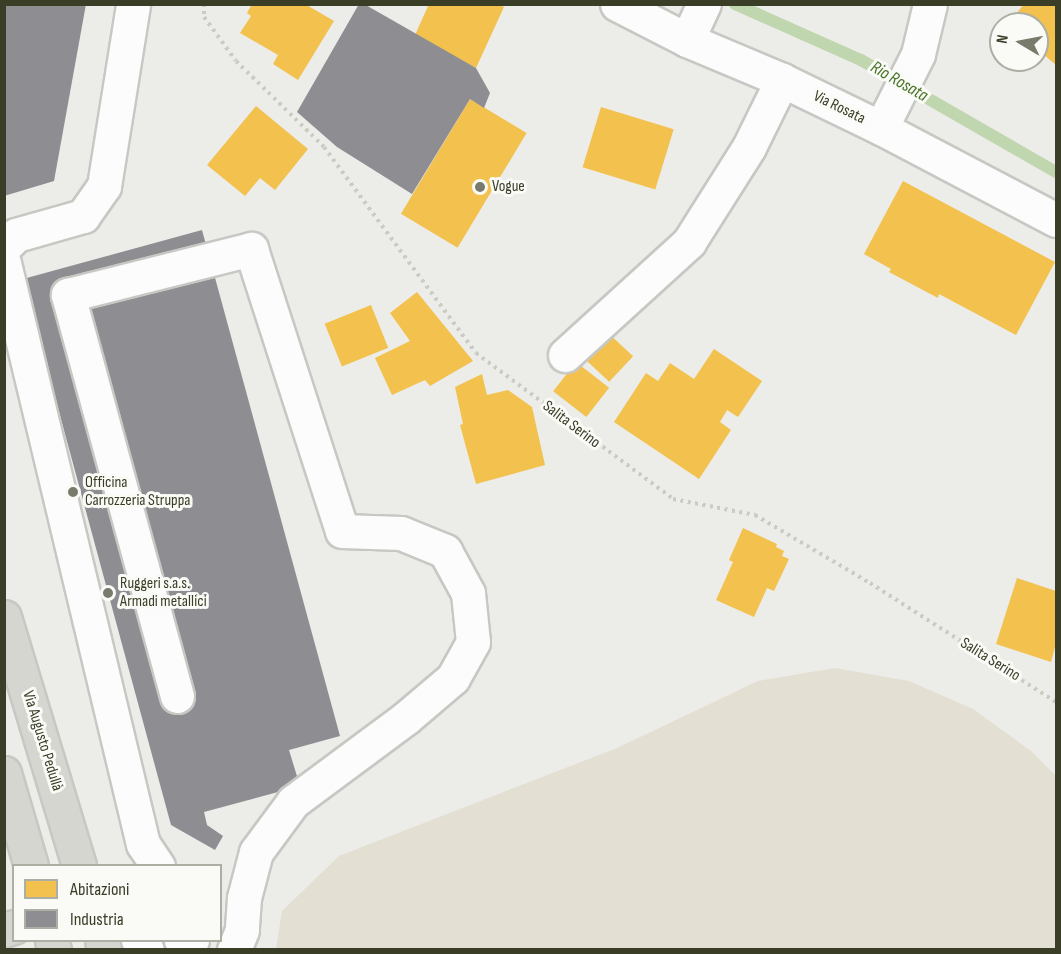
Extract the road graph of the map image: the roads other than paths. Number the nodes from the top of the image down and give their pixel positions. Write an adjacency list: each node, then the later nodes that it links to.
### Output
1 (133, 4): 9 (street)
2 (617, 4): 5 (street, Via Rosata)
3 (704, 4): 5 (street)
4 (930, 4): 7 (street)
5 (687, 40): 6 (street, Via Rosata)
6 (782, 80): 7 (street, Via Rosata); 11 (street)
7 (881, 128): 8 (street, Via Rosata)
8 (1056, 220)
9 (4, 247)
10 (4, 263): 17 (street)
11 (565, 355)
12 (4, 617): 16 (main road, Via Augusto Pedullà)
13 (177, 696): 18 (street)
14 (4, 772): 15 (main road)
15 (30, 864)
16 (78, 864)
17 (157, 864)
18 (232, 898): 19 (street)
19 (232, 938)

